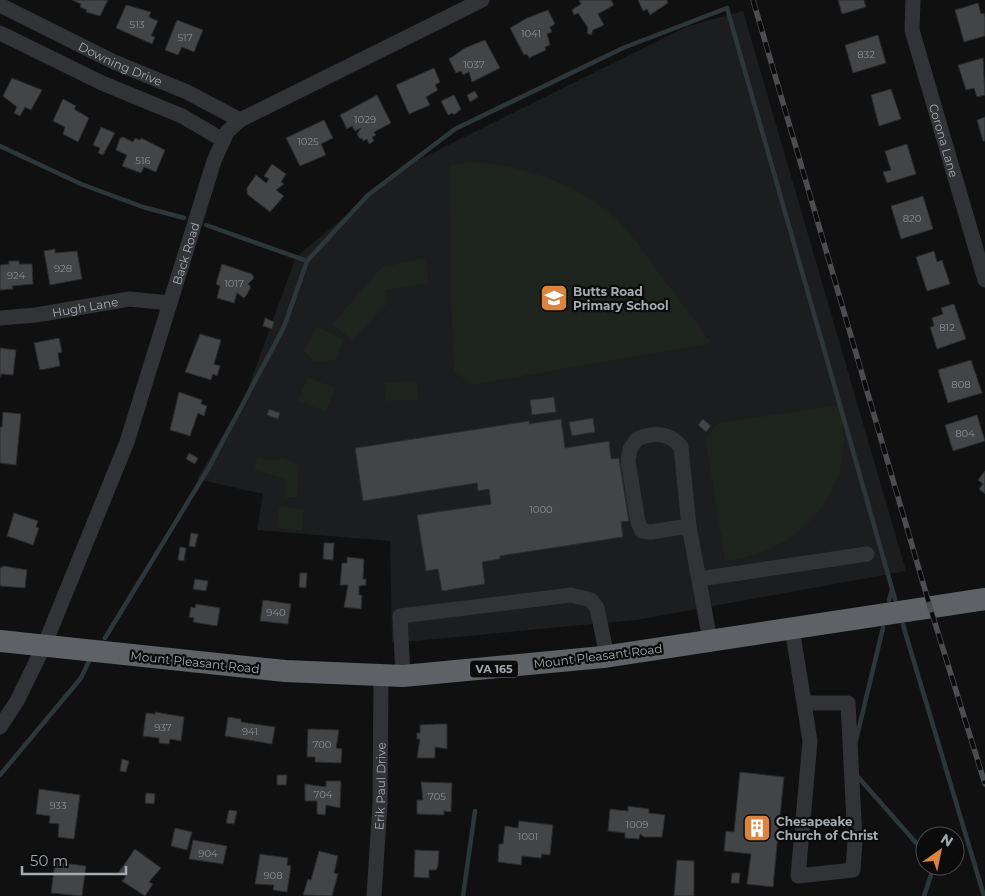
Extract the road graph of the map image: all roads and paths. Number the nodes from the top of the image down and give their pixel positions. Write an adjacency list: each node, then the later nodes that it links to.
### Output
1 (482, 0): 5 (street, Back Road)
2 (913, 0): 7 (street, Corona Lane)
3 (0, 5): 5 (street, Downing Drive)
4 (0, 33): 6 (street, Downing Drive)
5 (240, 120): 6 (street, Back Road)
6 (223, 140): 8 (street, Back Road)
7 (985, 280)
8 (170, 303): 9 (street, Hugh Lane); 17 (street, Back Road)
9 (0, 318)
10 (689, 526): 10 (street); 12 (street)
11 (867, 554): 12 (street)
12 (698, 579): 15 (street)
13 (985, 599): 14 (highway, Mount Pleasant Road / VA 165)
14 (792, 628): 15 (highway, Mount Pleasant Road / VA 165); 21 (street)
15 (710, 640): 18 (highway, Mount Pleasant Road / VA 165)
16 (0, 641): 17 (highway, Mount Pleasant Road / VA 165)
17 (44, 646): 19 (highway, Mount Pleasant Road / VA 165); 22 (street, Back Road)
18 (607, 656): 20 (highway, Mount Pleasant Road / VA 165); 20 (street)
19 (380, 676): 20 (highway, Mount Pleasant Road / VA 165); 23 (street, Erik Paul Drive)
20 (403, 676)
21 (804, 703): 21 (street)
22 (0, 727)
23 (374, 896)

